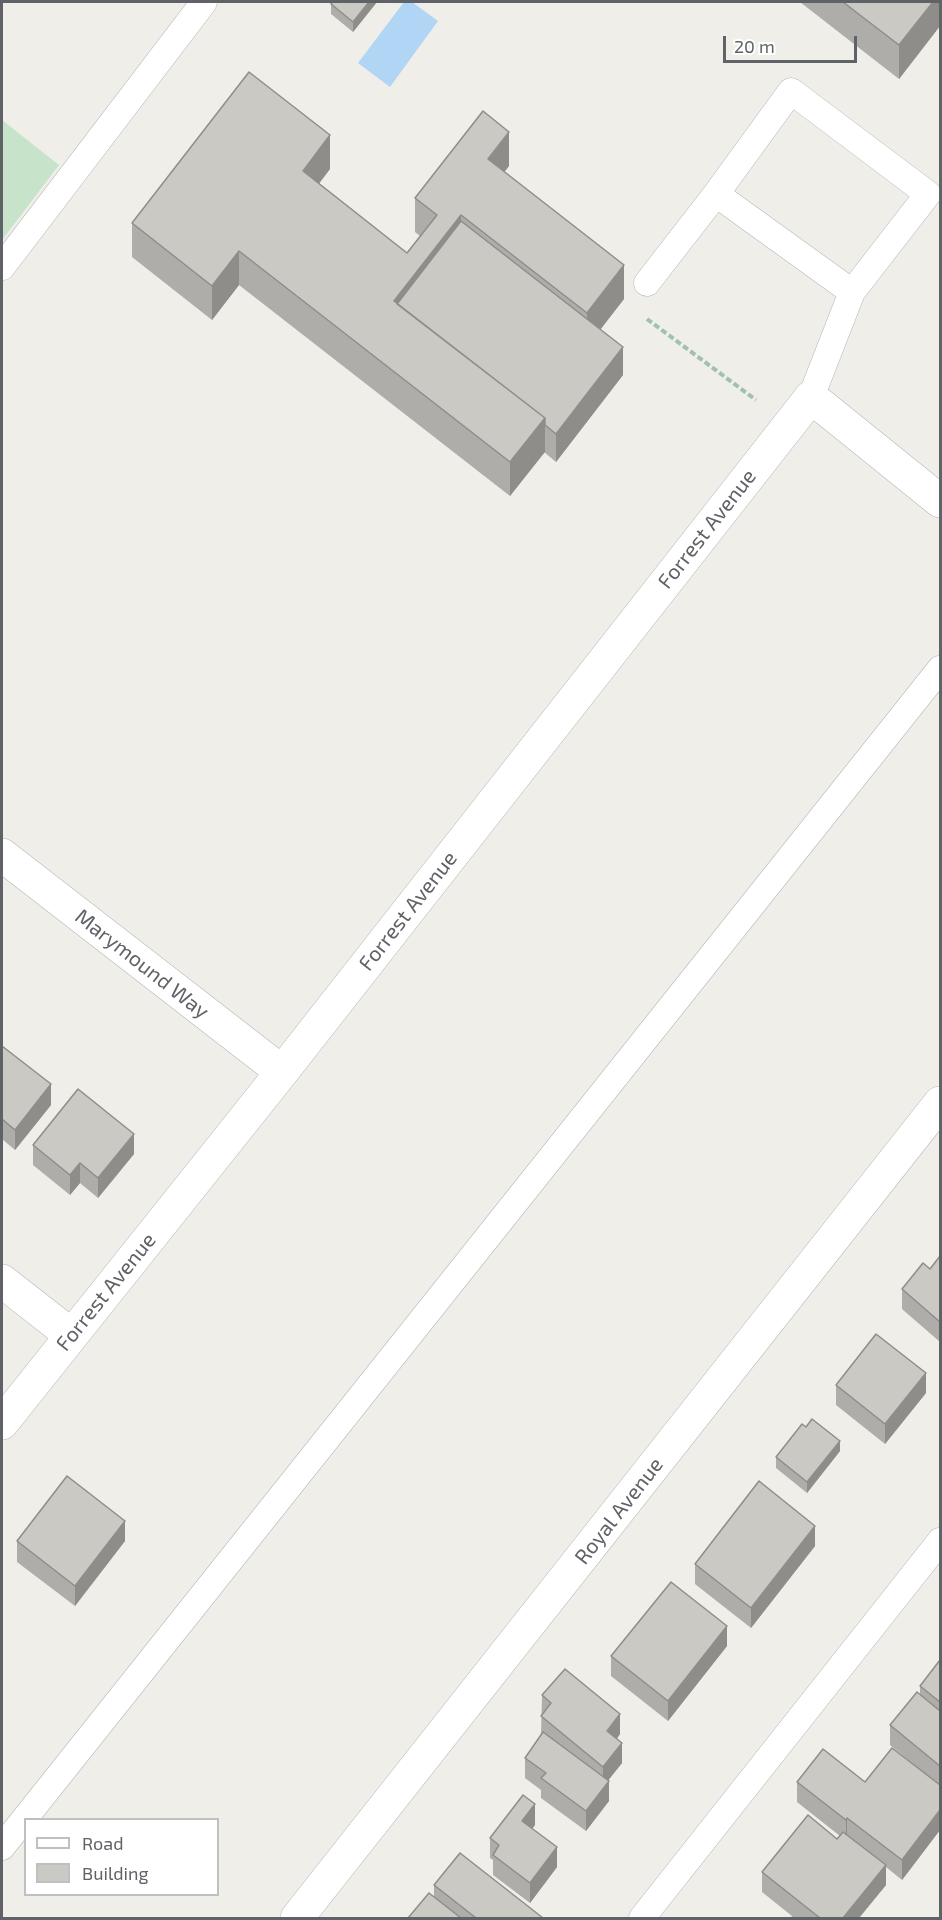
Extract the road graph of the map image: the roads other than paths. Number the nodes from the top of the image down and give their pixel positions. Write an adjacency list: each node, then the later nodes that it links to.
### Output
1 (204, 2): 4 (lane)
2 (934, 185): 3 (lane); 6 (lane)
3 (716, 194): 5 (lane); 6 (lane)
4 (2, 267)
5 (647, 283)
6 (852, 292): 7 (lane)
7 (811, 397): 8 (street); 11 (street, Forrest Avenue)
8 (940, 501)
9 (940, 669): 17 (lane)
10 (2, 855): 11 (street, Marymound Way)
11 (282, 1072): 14 (street, Forrest Avenue)
12 (940, 1103): 20 (street, Royal Avenue)
13 (2, 1281): 14 (street)
14 (71, 1335): 15 (street, Forrest Avenue)
15 (2, 1423)
16 (940, 1540): 21 (lane)
17 (25, 1818)
18 (24, 1819): 19 (lane)
19 (2, 1847)
20 (297, 1918)
21 (642, 1918)

